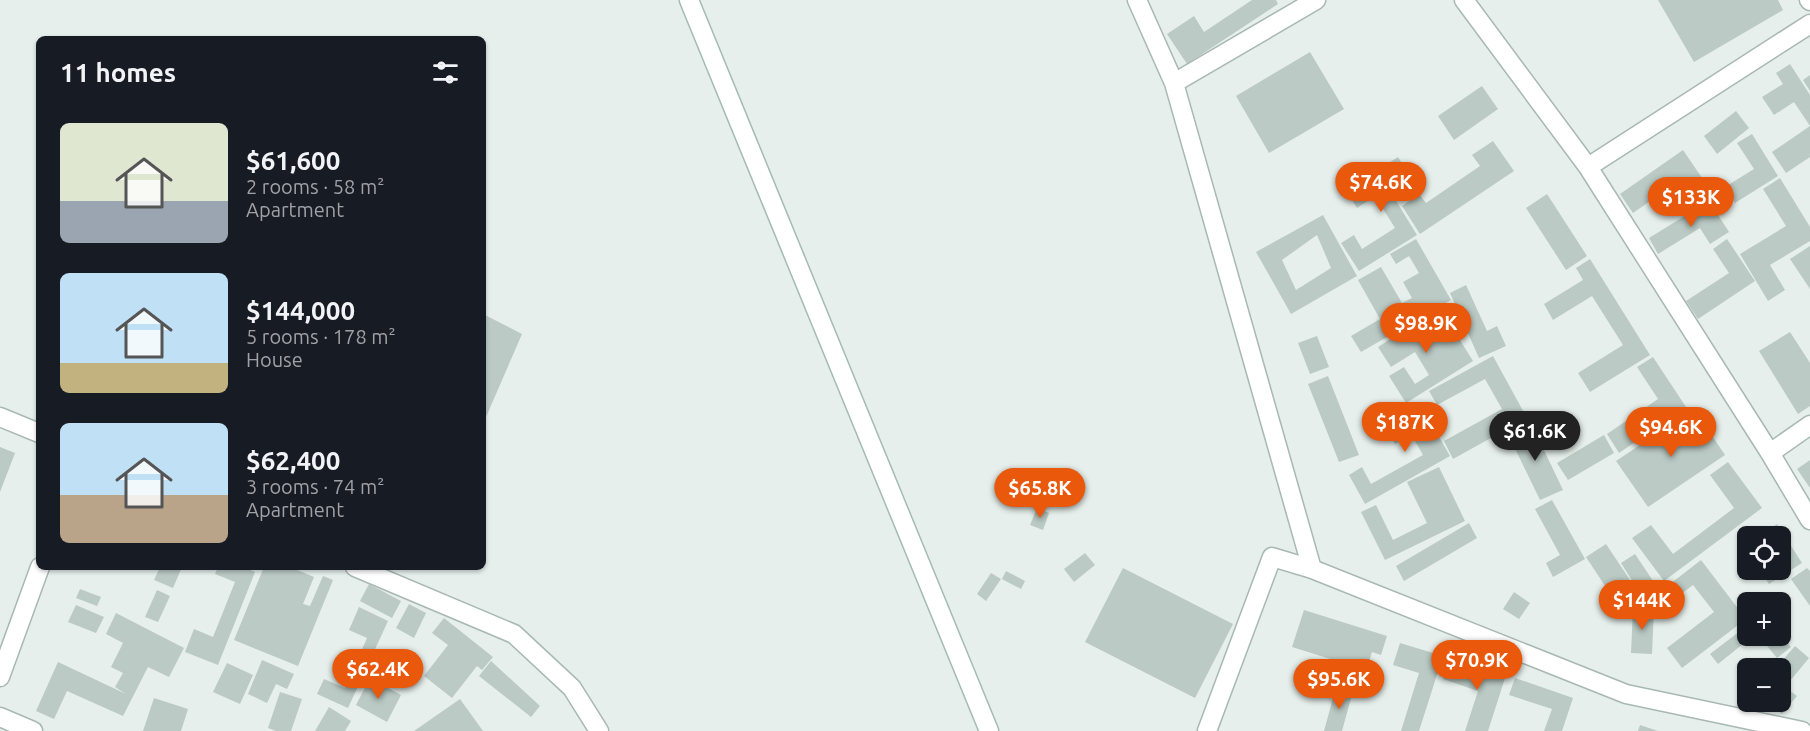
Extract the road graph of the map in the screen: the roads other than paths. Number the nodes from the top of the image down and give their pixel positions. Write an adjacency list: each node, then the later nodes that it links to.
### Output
1 (689, 0): 20 (street)
2 (1137, 0): 6 (street)
3 (1316, 0): 6 (street)
4 (1464, 0): 7 (street)
5 (1810, 24): 7 (street)
6 (1174, 83): 13 (street)
7 (1588, 167): 11 (street)
8 (0, 417): 10 (street)
9 (1810, 425): 11 (street)
10 (36, 433)
11 (1770, 453): 12 (street)
12 (1810, 520)
13 (1312, 569): 21 (street); 22 (street)
14 (39, 570): 16 (street)
15 (362, 570): 19 (street)
16 (0, 677)
17 (0, 717): 18 (street)
18 (33, 731)
19 (599, 731)
20 (989, 731)
21 (1207, 731)
22 (1802, 731)

